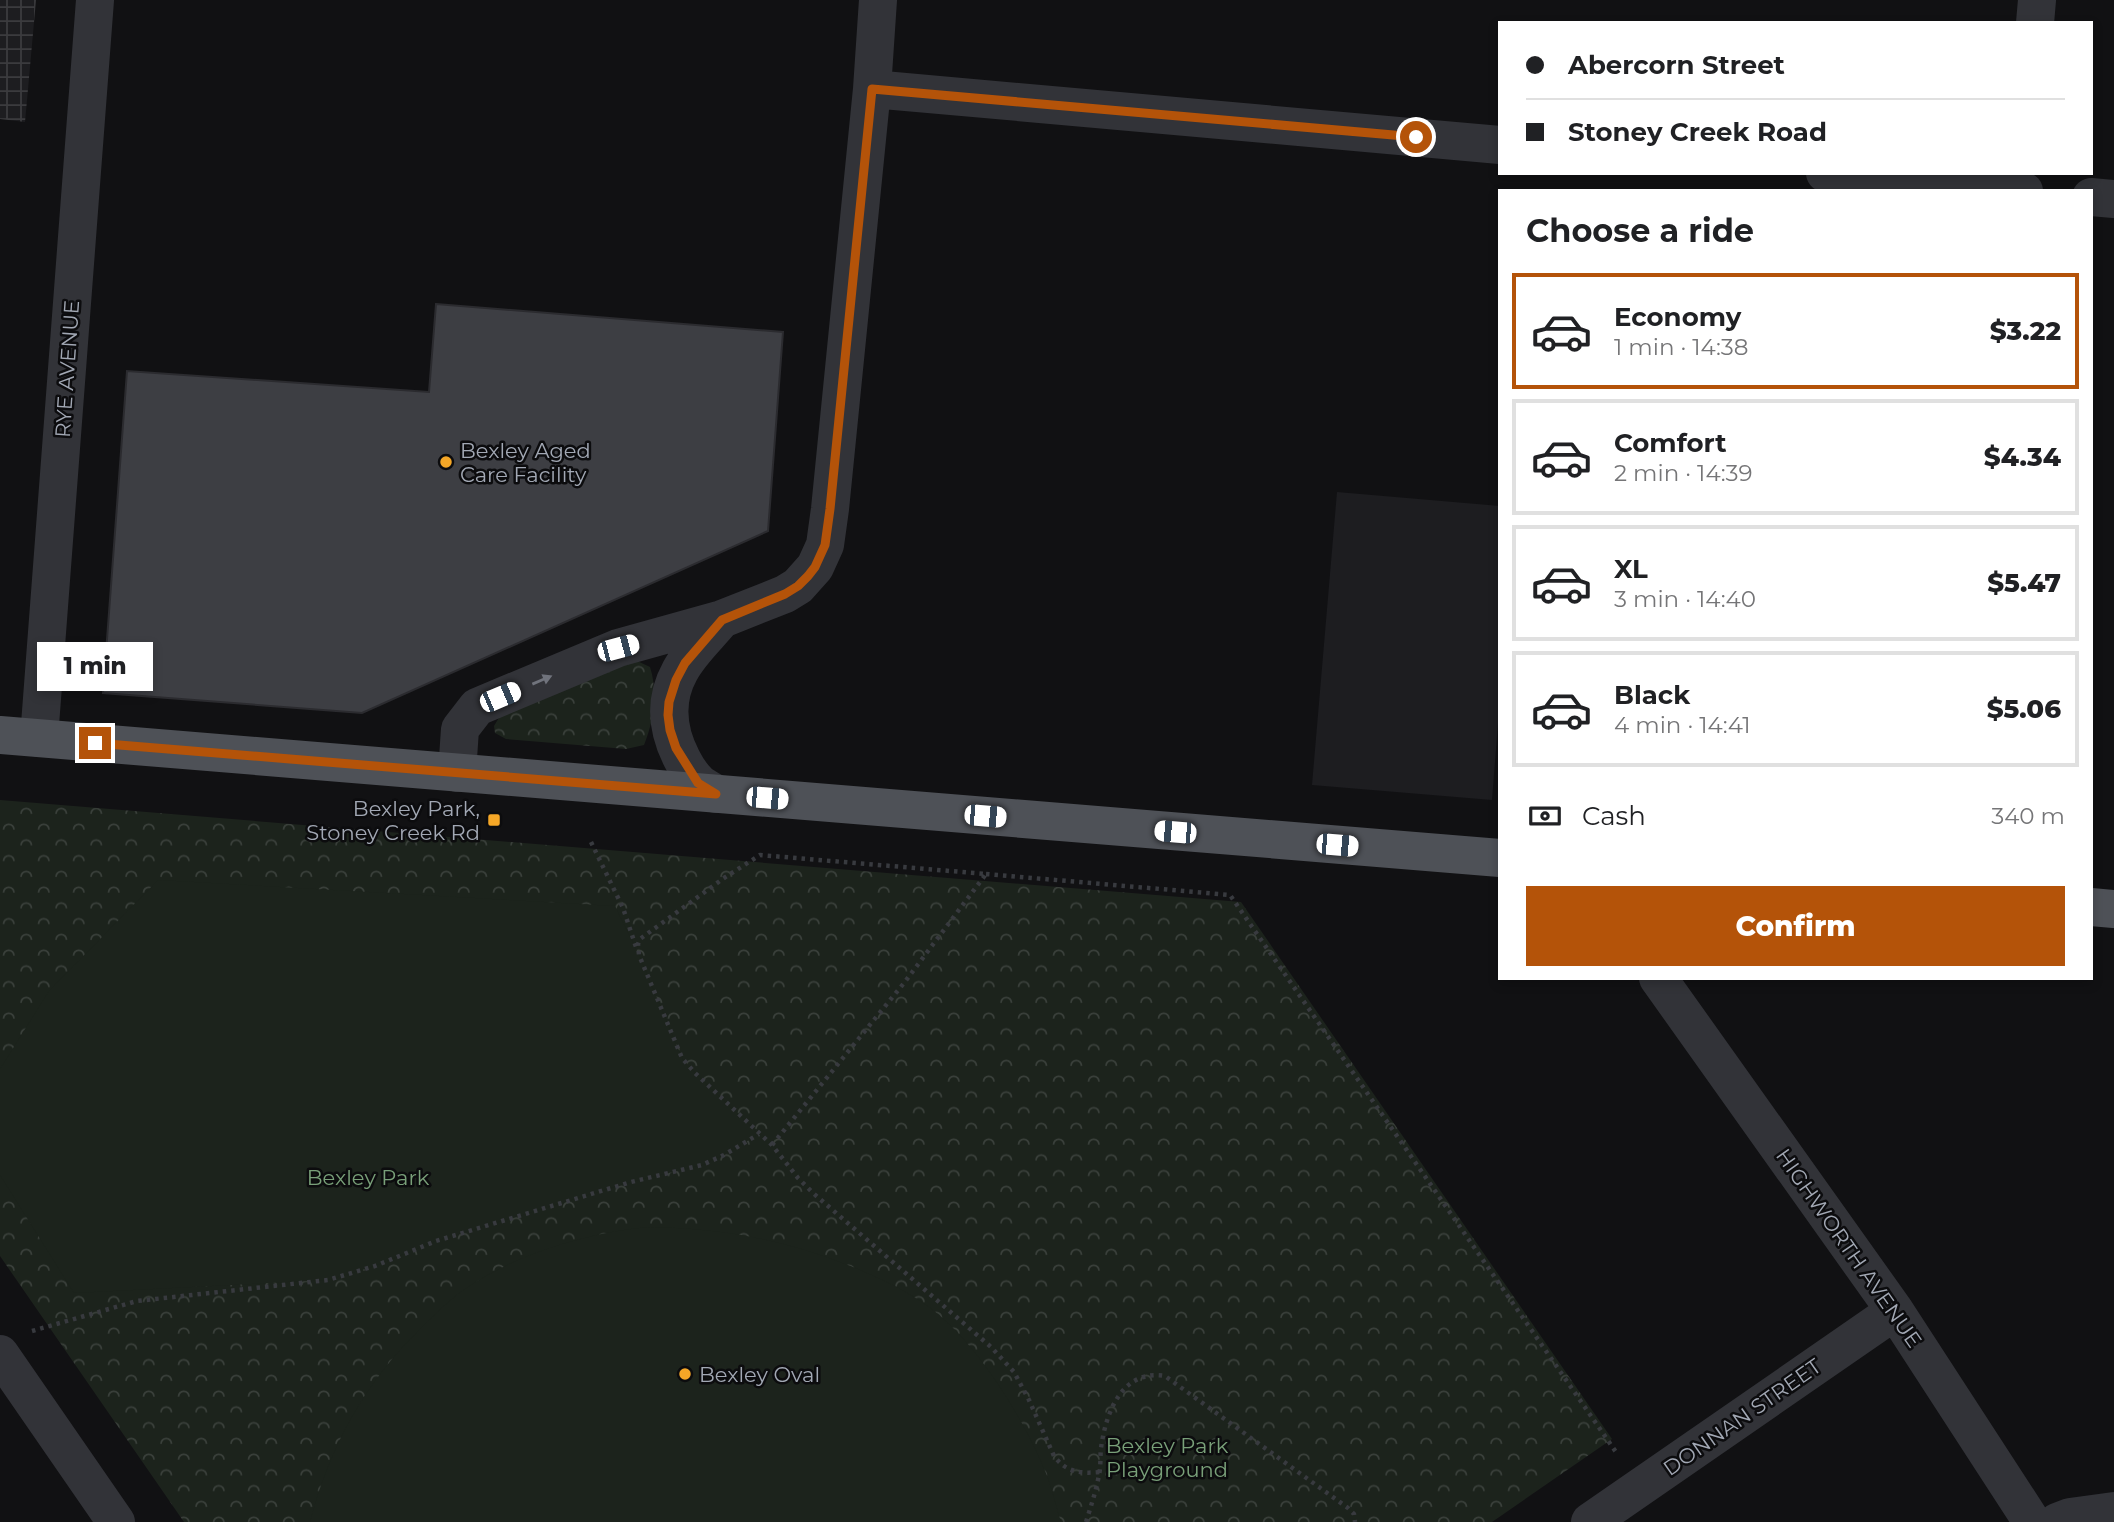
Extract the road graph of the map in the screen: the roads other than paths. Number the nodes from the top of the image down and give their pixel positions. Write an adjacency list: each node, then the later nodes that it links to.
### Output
1 (95, 0): 13 (street, RYE AVENUE)
2 (878, 0): 5 (street)
3 (2037, 0): 4 (street)
4 (2035, 21)
5 (872, 89): 6 (street); 11 (street)
6 (1498, 145)
7 (1847, 175): 8 (street)
8 (2000, 189)
9 (2093, 197): 10 (street)
10 (2114, 199)
11 (722, 620): 14 (street, one-way to 11); 15 (street)
12 (0, 735): 13 (main road)
13 (40, 738): 14 (main road)
14 (457, 773): 15 (main road)
15 (716, 794): 16 (main road)
16 (1498, 858)
17 (2093, 907): 18 (main road)
18 (2114, 909)
19 (1659, 980): 20 (street, HIGHWORTH AVENUE)
20 (1895, 1311): 24 (street, DONNAN STREET); 25 (street, HIGHWORTH AVENUE)
21 (0, 1354): 23 (street)
22 (2114, 1511): 26 (street)
23 (116, 1522)
24 (1590, 1522)
25 (2032, 1522)
26 (2057, 1522)

